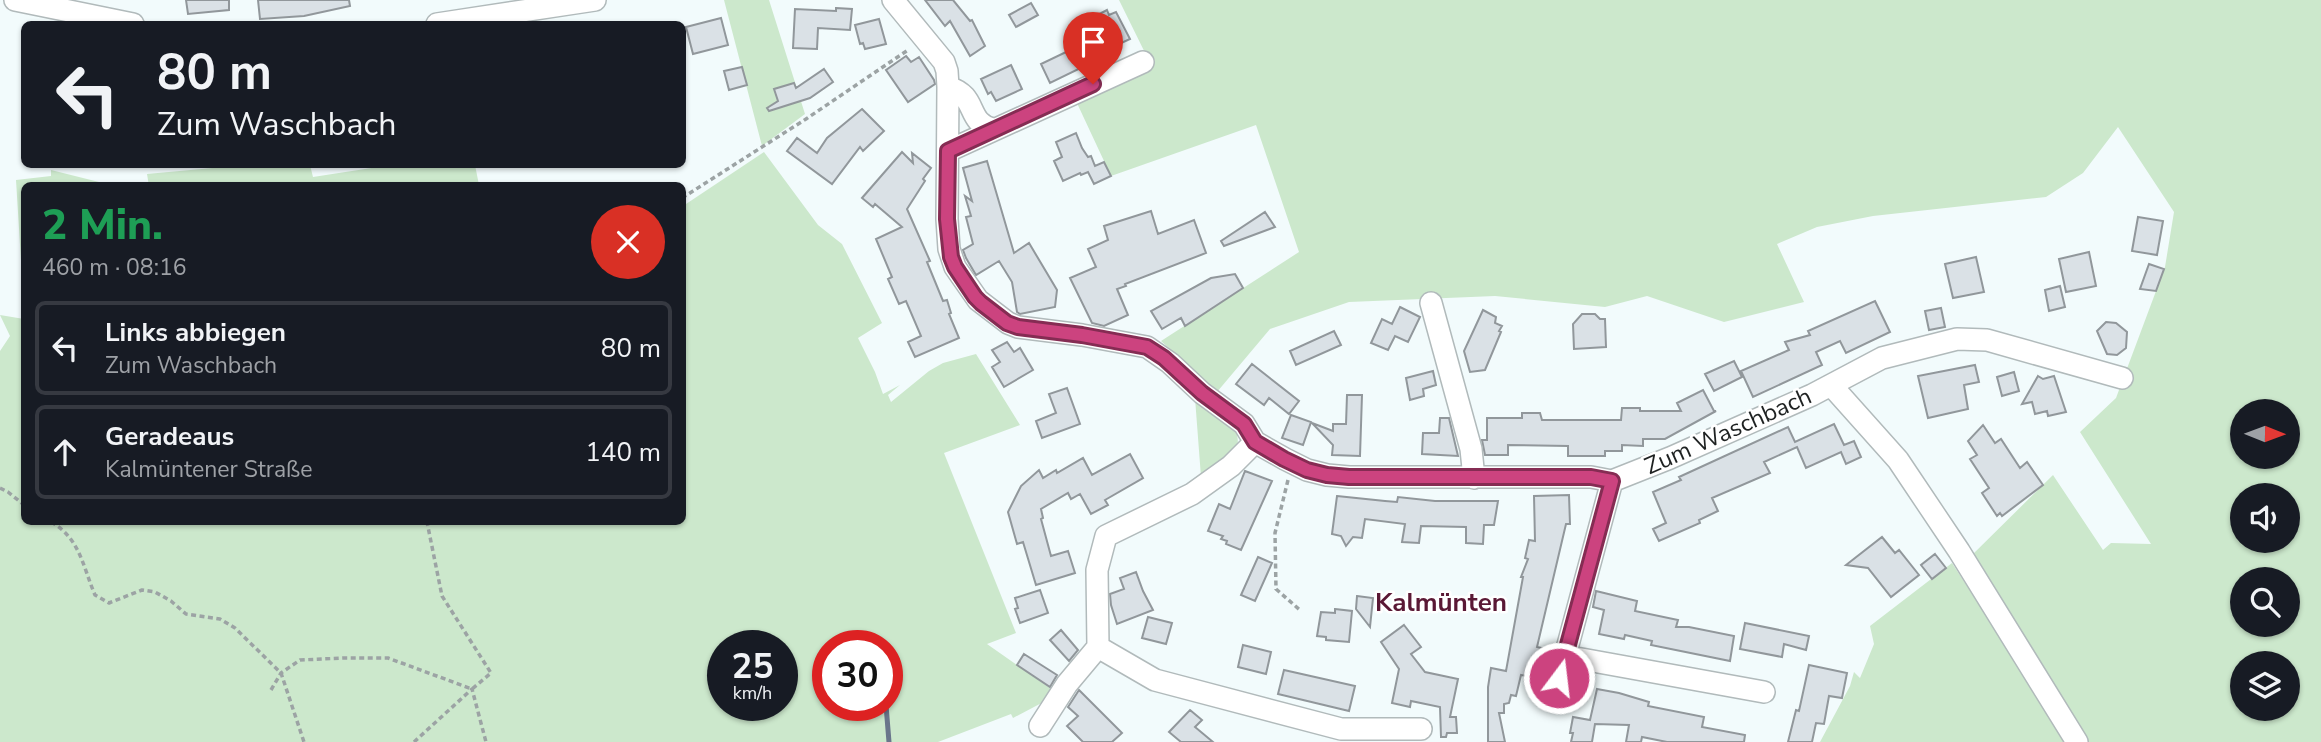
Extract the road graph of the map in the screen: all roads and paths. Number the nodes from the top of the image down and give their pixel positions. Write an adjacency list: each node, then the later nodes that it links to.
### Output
1 (15, 0): 4 (street)
2 (595, 0): 5 (street)
3 (893, 0): 6 (street)
4 (117, 21)
5 (457, 21)
6 (925, 39): 8 (street); 11 (path)
7 (1143, 62): 9 (street)
8 (948, 87): 9 (street); 10 (street)
9 (993, 129): 10 (street)
10 (948, 151): 15 (street)
11 (686, 195)
12 (1431, 303): 17 (street)
13 (2122, 378): 14 (street, Zum Waschbach)
14 (1831, 385): 18 (street, Zum Waschbach); 36 (street, Zum Waschbach)
15 (1255, 442): 16 (street, Zum Waschbach); 24 (street)
16 (1293, 463): 17 (street, Zum Waschbach); 23 (path)
17 (1474, 478): 18 (street, Zum Waschbach)
18 (1612, 481): 25 (street)
19 (0, 488): 20 (path)
20 (21, 503)
21 (55, 525): 26 (path)
22 (428, 525): 27 (path)
23 (1301, 611)
24 (1098, 647): 31 (street); 32 (street)
25 (1565, 656): 29 (street); 30 (street)
26 (281, 673): 27 (path); 28 (path); 33 (path)
27 (472, 689): 34 (path); 35 (path)
28 (271, 690)
29 (1764, 692)
30 (1553, 701)
31 (1040, 726)
32 (1421, 729)
33 (304, 742)
34 (414, 742)
35 (486, 742)
36 (2077, 742)

